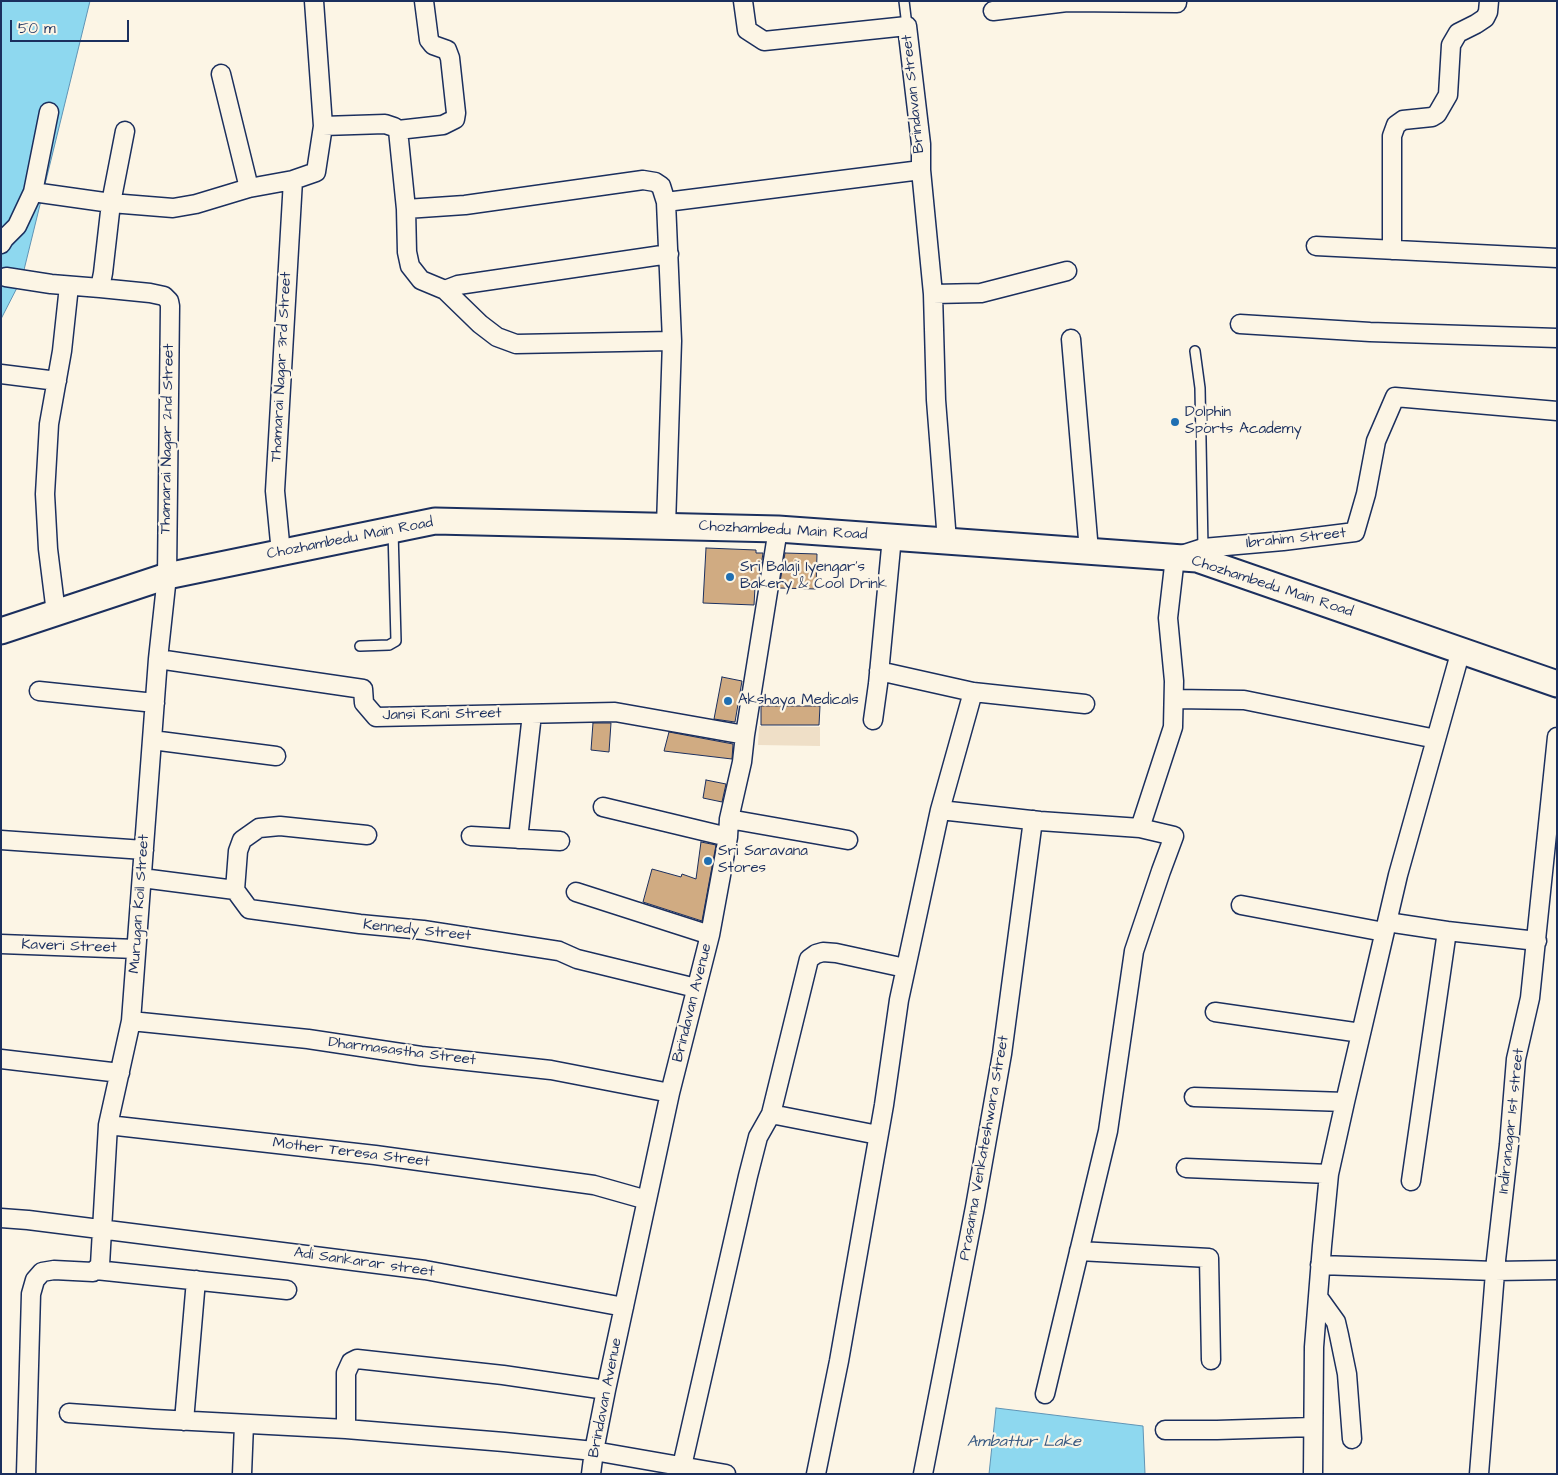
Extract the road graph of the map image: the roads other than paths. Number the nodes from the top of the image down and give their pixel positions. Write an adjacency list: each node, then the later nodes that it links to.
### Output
1 (314, 1): 11 (street)
2 (424, 1): 12 (street)
3 (744, 1): 8 (street, Brindavan Street)
4 (904, 1): 8 (lane)
5 (1177, 1): 7 (street)
6 (1489, 4): 23 (street)
7 (994, 11)
8 (907, 26): 14 (street, Brindavan Street)
9 (222, 74): 16 (street)
10 (49, 112): 17 (street)
11 (323, 126): 12 (street); 15 (street)
12 (398, 130): 20 (street)
13 (125, 131): 19 (street)
14 (921, 170): 18 (street); 31 (street, Brindavan Street)
15 (293, 180): 16 (street); 47 (street, Thamarai Nagar 3rd Street)
16 (248, 188): 19 (street)
17 (32, 192): 19 (street); 21 (street)
18 (666, 202): 20 (street); 24 (street)
19 (111, 203): 29 (street)
20 (406, 210): 30 (street)
21 (1, 244)
22 (1316, 246): 23 (street)
23 (1392, 250): 25 (street)
24 (668, 254): 30 (street); 35 (street)
25 (1557, 258)
26 (1067, 272): 31 (street)
27 (6, 277): 28 (street)
28 (69, 286): 29 (street); 38 (street)
29 (100, 288): 49 (street, Thamarai Nagar 2nd Street)
30 (445, 290): 35 (street)
31 (933, 294): 44 (street, Brindavan Street)
32 (1240, 324): 33 (street)
33 (1557, 338)
34 (1071, 339): 46 (street)
35 (672, 341): 40 (street)
36 (1195, 350): 45 (lane)
37 (1, 374): 38 (street)
38 (57, 381): 50 (street)
39 (1557, 411): 45 (street, Ibrahim Street)
40 (666, 526): 41 (street, Chozhambedu Main Road); 42 (street, Chozhambedu Main Road)
41 (778, 529): 43 (street, Chozhambedu Main Road); 64 (street, Brindavan Avenue)
42 (394, 530): 47 (street, Chozhambedu Main Road); 52 (lane)
43 (892, 537): 44 (street, Chozhambedu Main Road); 55 (street)
44 (947, 541): 46 (street, Chozhambedu Main Road)
45 (1203, 548): 48 (street, Ibrahim Street)
46 (1089, 551): 48 (street, Chozhambedu Main Road)
47 (280, 553): 49 (street, Chozhambedu Main Road)
48 (1175, 557): 53 (street, Chozhambedu Main Road); 59 (street)
49 (167, 576): 50 (street, Chozhambedu Main Road); 54 (street, Murugan Koil Street)
50 (56, 613): 51 (street, Chozhambedu Main Road)
51 (1, 631)
52 (360, 646)
53 (1461, 650): 56 (street, Chozhambedu Main Road); 66 (street)
54 (158, 659): 60 (street, Murugan Koil Street); 62 (street, Jansi Rani Street)
55 (879, 671): 58 (street); 63 (street)
56 (1557, 684)
57 (39, 691): 60 (street)
58 (973, 692): 61 (street); 70 (street)
59 (1174, 699): 66 (street); 73 (street)
60 (155, 703): 67 (street, Murugan Koil Street)
61 (1084, 704)
62 (532, 714): 64 (street, Jansi Rani Street); 76 (street)
63 (873, 720)
64 (745, 735): 72 (street, Brindavan Avenue)
65 (1557, 737): 88 (street, Indiranagar 1st street)
66 (1436, 739): 85 (street)
67 (152, 740): 68 (street); 80 (street, Murugan Koil Street)
68 (276, 756)
69 (603, 806): 72 (street)
70 (940, 810): 71 (street); 91 (street)
71 (1033, 820): 73 (street); 136 (street, Prasanna Venkateshwara Street)
72 (729, 828): 79 (street); 87 (street, Brindavan Avenue)
73 (1140, 828): 110 (street)
74 (367, 835): 82 (street)
75 (471, 836): 76 (street)
76 (518, 839): 78 (street)
77 (1, 840): 80 (street)
78 (560, 840)
79 (848, 840)
80 (144, 850): 81 (street, Murugan Koil Street)
81 (142, 878): 82 (street); 90 (street, Murugan Koil Street)
82 (235, 890): 92 (street, Kennedy Street)
83 (576, 892): 87 (street)
84 (1241, 905): 85 (street)
85 (1386, 927): 86 (street); 95 (street)
86 (1447, 931): 88 (street); 106 (street)
87 (710, 935): 92 (street, Brindavan Avenue)
88 (1537, 941): 114 (street, Indiranagar 1st street)
89 (1, 944): 90 (street, Kaveri Street)
90 (136, 949): 94 (street, Murugan Koil Street)
91 (905, 968): 101 (street); 103 (street)
92 (696, 988): 98 (street, Brindavan Avenue)
93 (1215, 1012): 95 (street)
94 (131, 1022): 97 (street, Murugan Koil Street); 98 (street, Dharmasastha Street)
95 (1361, 1033): 100 (street)
96 (1, 1060): 97 (street)
97 (120, 1073): 102 (street, Murugan Koil Street)
98 (670, 1093): 107 (street, Brindavan Avenue)
99 (1194, 1097): 100 (street)
100 (1344, 1102): 105 (street)
101 (770, 1114): 103 (street); 130 (street)
102 (108, 1125): 107 (street, Mother Teresa Street); 109 (street, Murugan Koil Street)
103 (878, 1135): 135 (street)
104 (1186, 1168): 105 (street)
105 (1329, 1174): 111 (street)
106 (1411, 1181)
107 (647, 1200): 118 (street, Brindavan Avenue)
108 (1, 1218): 109 (street, Adi Sankarar street)
109 (102, 1229): 112 (street, Murugan Koil Street); 118 (street, Adi Sankarar street)
110 (1079, 1251): 119 (street); 121 (street)
111 (1320, 1265): 114 (street); 117 (street)
112 (96, 1270): 115 (street); 132 (street)
113 (1557, 1270): 114 (street)
114 (1496, 1271): 138 (street, Indiranagar 1st street)
115 (196, 1280): 116 (street); 123 (street)
116 (287, 1290)
117 (1318, 1297): 125 (street); 128 (street)
118 (624, 1307): 120 (street, Brindavan Avenue)
119 (1211, 1360)
120 (606, 1390): 126 (street); 129 (street, Brindavan Avenue)
121 (1045, 1394)
122 (69, 1413): 123 (street)
123 (184, 1421): 124 (street)
124 (244, 1424): 126 (street); 133 (street)
125 (1312, 1427): 127 (street); 137 (street)
126 (346, 1428): 129 (street)
127 (1165, 1430)
128 (1352, 1439)
129 (594, 1451): 130 (street); 134 (street, Brindavan Avenue)
130 (682, 1466): 131 (street)
131 (720, 1473)
132 (26, 1474)
133 (242, 1474)
134 (591, 1474)
135 (816, 1474)
136 (923, 1474)
137 (1313, 1474)
138 (1479, 1474)

